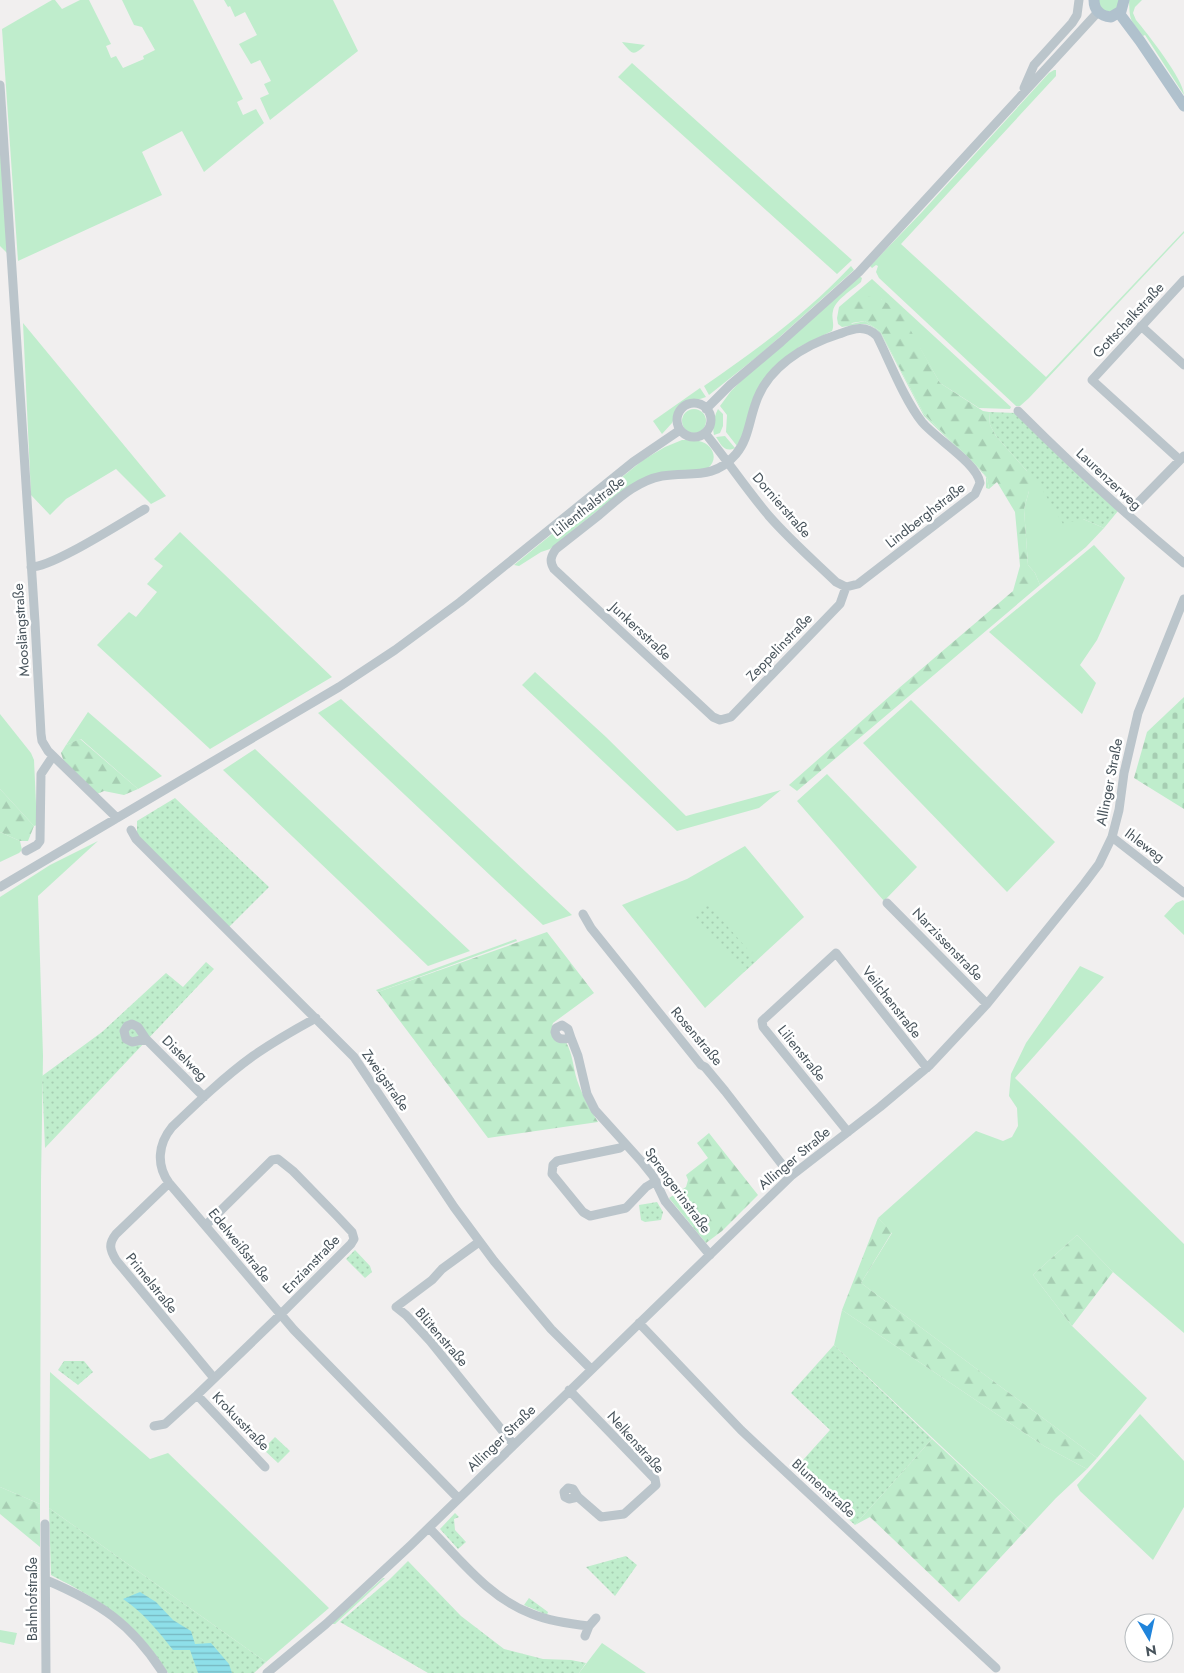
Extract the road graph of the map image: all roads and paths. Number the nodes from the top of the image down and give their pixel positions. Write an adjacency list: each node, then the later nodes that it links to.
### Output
1 (1079, 0): 7 (street)
2 (1094, 0): 4 (main road)
3 (1124, 0): 5 (main road)
4 (1098, 12): 5 (main road); 7 (street)
5 (1119, 14): 8 (main road)
6 (0, 85): 22 (street)
7 (1021, 95): 12 (street)
8 (1184, 106)
9 (1184, 280): 10 (street, Gottschalkstraße)
10 (1141, 326): 11 (street); 16 (street, Gottschalkstraße)
11 (1184, 365)
12 (706, 409): 14 (street); 15 (street)
13 (1018, 411): 19 (street, Laurenzerweg)
14 (680, 430): 15 (street); 27 (street)
15 (705, 433): 17 (street, Dornierstraße)
16 (1182, 458): 19 (street)
17 (728, 462): 20 (street, Lilienthalstraße); 23 (street, Dornierstraße); 23 (street, Lindberghstraße)
18 (145, 509): 22 (street, Mooslängstraße)
19 (1127, 514): 21 (street, Laurenzerweg)
20 (553, 553): 25 (street, Junkersstraße)
21 (1184, 564)
22 (31, 567): 26 (street, Mooslängstraße)
23 (846, 587): 25 (street, Zeppelinstraße)
24 (1184, 600): 29 (street, Allinger Straße)
25 (723, 720)
26 (53, 756): 27 (street, Mooslängstraße); 30 (street)
27 (117, 818): 31 (street)
28 (131, 830): 37 (street, Zweigstraße)
29 (1112, 837): 32 (street, Ihleweg); 36 (street, Allinger Straße)
30 (26, 851)
31 (0, 887)
32 (1184, 893)
33 (887, 903): 36 (street, Narzissenstraße)
34 (582, 914): 44 (street, Rosenstraße)
35 (836, 953): 40 (street, Veilchenstraße); 42 (street, Lilienstraße)
36 (987, 1004): 40 (street, Allinger Straße)
37 (316, 1018): 41 (street, Edelweißstraße); 48 (street, Zweigstraße)
38 (146, 1038): 41 (street, Distelweg)
39 (571, 1038): 43 (street, Sprengerinstraße)
40 (927, 1068): 42 (street, Allinger Straße)
41 (204, 1096): 46 (street, Edelweißstraße)
42 (848, 1132): 44 (street, Allinger Straße)
43 (625, 1144): 45 (street, Sprengerinstraße); 45 (street)
44 (791, 1176): 49 (street, Allinger Straße)
45 (656, 1181): 49 (street, Sprengerinstraße)
46 (169, 1183): 47 (street, Edelweißstraße); 53 (street, Primelstraße)
47 (206, 1225): 50 (street, Edelweißstraße); 50 (street, Enzianstraße)
48 (479, 1242): 52 (street, Zweigstraße); 57 (street, Blütenstraße)
49 (710, 1255): 51 (street, Allinger Straße)
50 (280, 1315): 53 (street, Enzianstraße); 60 (street, Edelweißstraße)
51 (639, 1323): 52 (street, Allinger Straße); 67 (street, Blumenstraße)
52 (590, 1370): 54 (street, Allinger Straße)
53 (214, 1378): 55 (street, Enzianstraße)
54 (569, 1390): 57 (street, Allinger Straße); 59 (street, Nelkenstraße)
55 (196, 1395): 56 (street, Enzianstraße); 58 (street, Krokusstraße)
56 (154, 1426)
57 (514, 1445): 60 (street, Allinger Straße)
58 (265, 1466)
59 (578, 1497)
60 (458, 1498): 62 (street, Allinger Straße)
61 (45, 1524): 63 (street, Bahnhofstraße)
62 (429, 1528): 65 (street); 70 (street, Allinger Straße)
63 (46, 1580): 68 (street, Bahnhofstraße); 69 (street)
64 (596, 1618): 65 (street)
65 (589, 1626): 66 (street)
66 (585, 1636)
67 (996, 1668)
68 (46, 1673)
69 (163, 1673)
70 (268, 1673)

